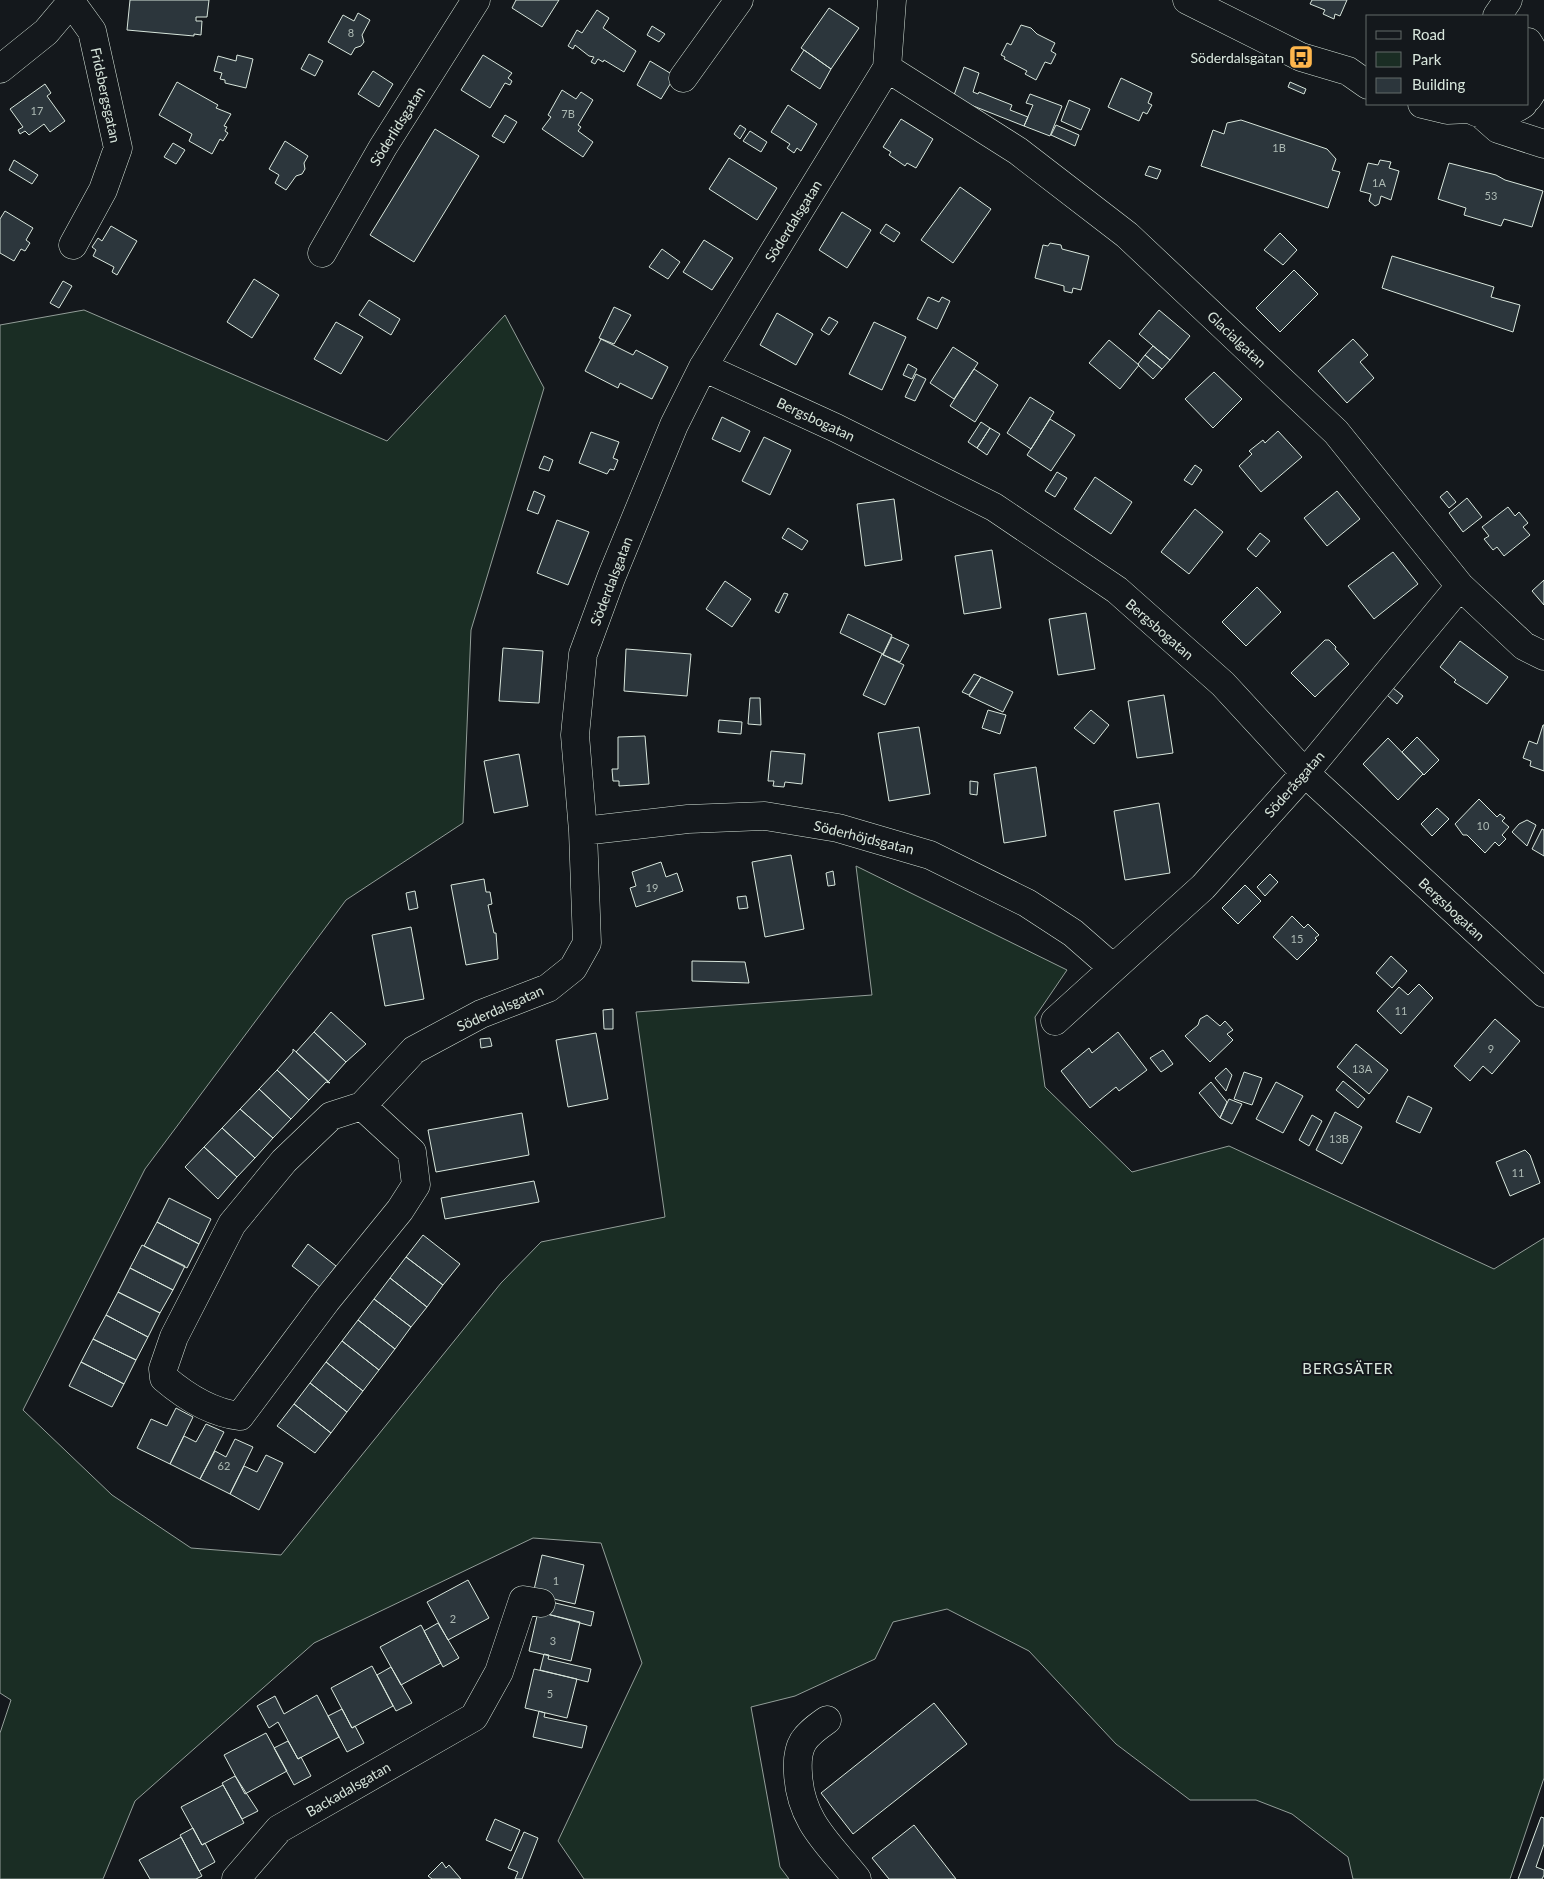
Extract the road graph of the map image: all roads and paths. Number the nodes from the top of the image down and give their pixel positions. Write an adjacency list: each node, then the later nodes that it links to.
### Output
1 (476, 0): 19 (street, Söderlidsgatan)
2 (739, 0): 12 (street)
3 (892, 0): 9 (street, Söderdalsgatan)
4 (1187, 0): 11 (street)
5 (1508, 0): 7 (street)
6 (72, 1): 10 (street); 18 (street, Fridsbergsgatan)
7 (1498, 15)
8 (1538, 57): 13 (street)
9 (887, 68): 20 (street, Söderdalsgatan); 21 (street, Glacialgatan)
10 (0, 69)
11 (1361, 74)
12 (684, 78)
13 (1529, 97)
14 (1426, 105): 16 (street)
15 (1522, 105): 16 (street)
16 (1471, 109): 17 (street)
17 (1544, 144)
18 (73, 245)
19 (322, 253)
20 (703, 367): 23 (street, Bergsbogatan); 24 (street, Söderdalsgatan)
21 (1460, 586): 22 (street, Glacialgatan); 23 (street, Söderåsgatan)
22 (1544, 656)
23 (1305, 773): 25 (street, Söderåsgatan); 26 (street, Bergsbogatan)
24 (583, 832): 25 (street, Söderhöjdsgatan); 28 (street, Söderdalsgatan)
25 (1113, 968): 27 (street, Söderåsgatan)
26 (1544, 993)
27 (1055, 1021)
28 (362, 1106): 28 (street)
29 (541, 1603): 31 (street, Backadalsgatan)
30 (827, 1720): 32 (street)
31 (236, 1879)
32 (857, 1879)

